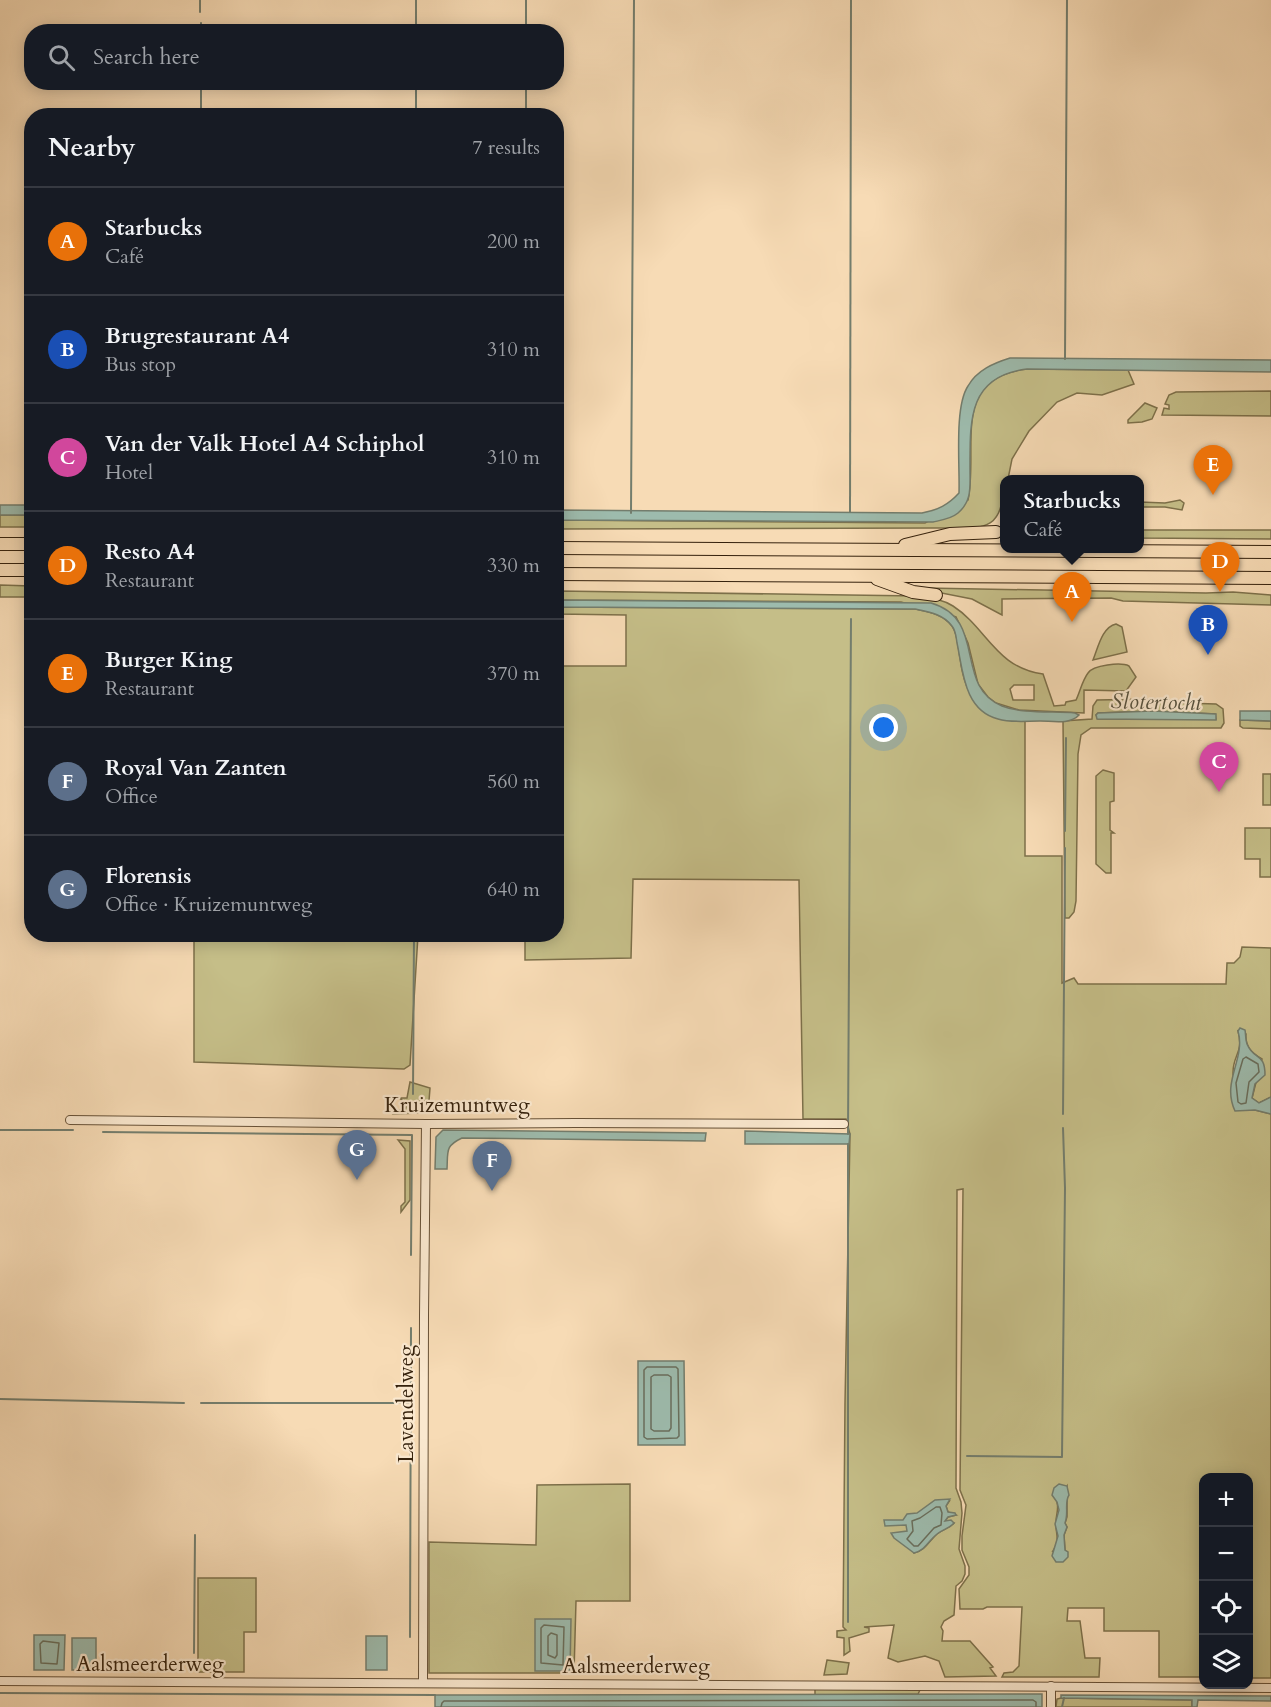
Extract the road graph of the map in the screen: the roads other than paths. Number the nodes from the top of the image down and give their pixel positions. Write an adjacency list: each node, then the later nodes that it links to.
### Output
1 (996, 532): 5 (highway)
2 (0, 544): 3 (highway)
3 (24, 544)
4 (564, 548): 5 (highway)
5 (887, 550): 6 (highway)
6 (1000, 551)
7 (1144, 551): 8 (highway)
8 (1271, 552)
9 (0, 570): 10 (highway)
10 (24, 570)
11 (564, 574): 12 (highway)
12 (868, 575): 13 (highway); 14 (highway)
13 (1271, 578)
14 (936, 595)
15 (70, 1120): 16 (street, Kruizemuntweg)
16 (426, 1124): 17 (street, Kruizemuntweg); 19 (street, Lavendelweg)
17 (844, 1124)
18 (0, 1681): 19 (street, Aalsmeerderweg)
19 (423, 1683): 20 (street, Aalsmeerderweg)
20 (1051, 1686): 21 (street, Aalsmeerderweg); 22 (street)
21 (1271, 1688)
22 (1051, 1707)

